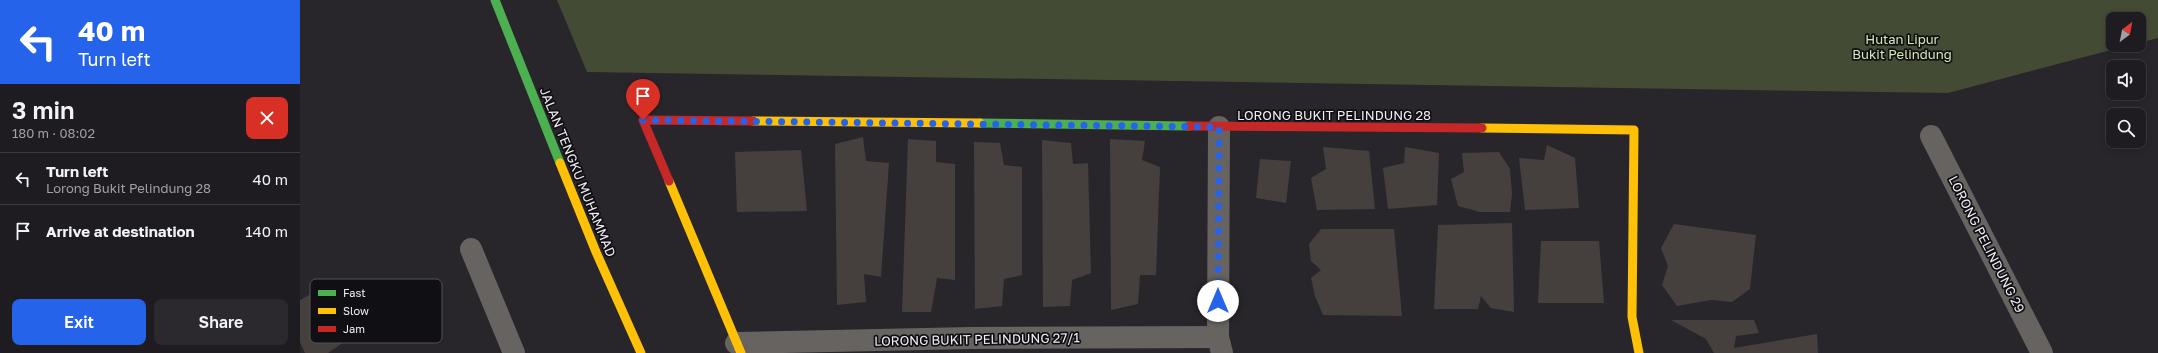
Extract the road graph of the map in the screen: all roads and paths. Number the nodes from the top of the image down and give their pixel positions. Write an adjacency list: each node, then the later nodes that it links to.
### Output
1 (495, 0): 8 (street, JALAN TENGKU MUHAMMAD)
2 (1219, 127): 5 (street); 6 (street, LORONG BUKIT PELINDUNG 28); 9 (street, LORONG BUKIT PELINDUNG 28)
3 (1931, 136): 10 (street, LORONG PELINDUNG 29)
4 (471, 249): 7 (street)
5 (1220, 345): 6 (street, LORONG BUKIT PELINDUNG 27/1)
6 (739, 348)
7 (514, 353)
8 (641, 353)
9 (1639, 353)
10 (2042, 353)

